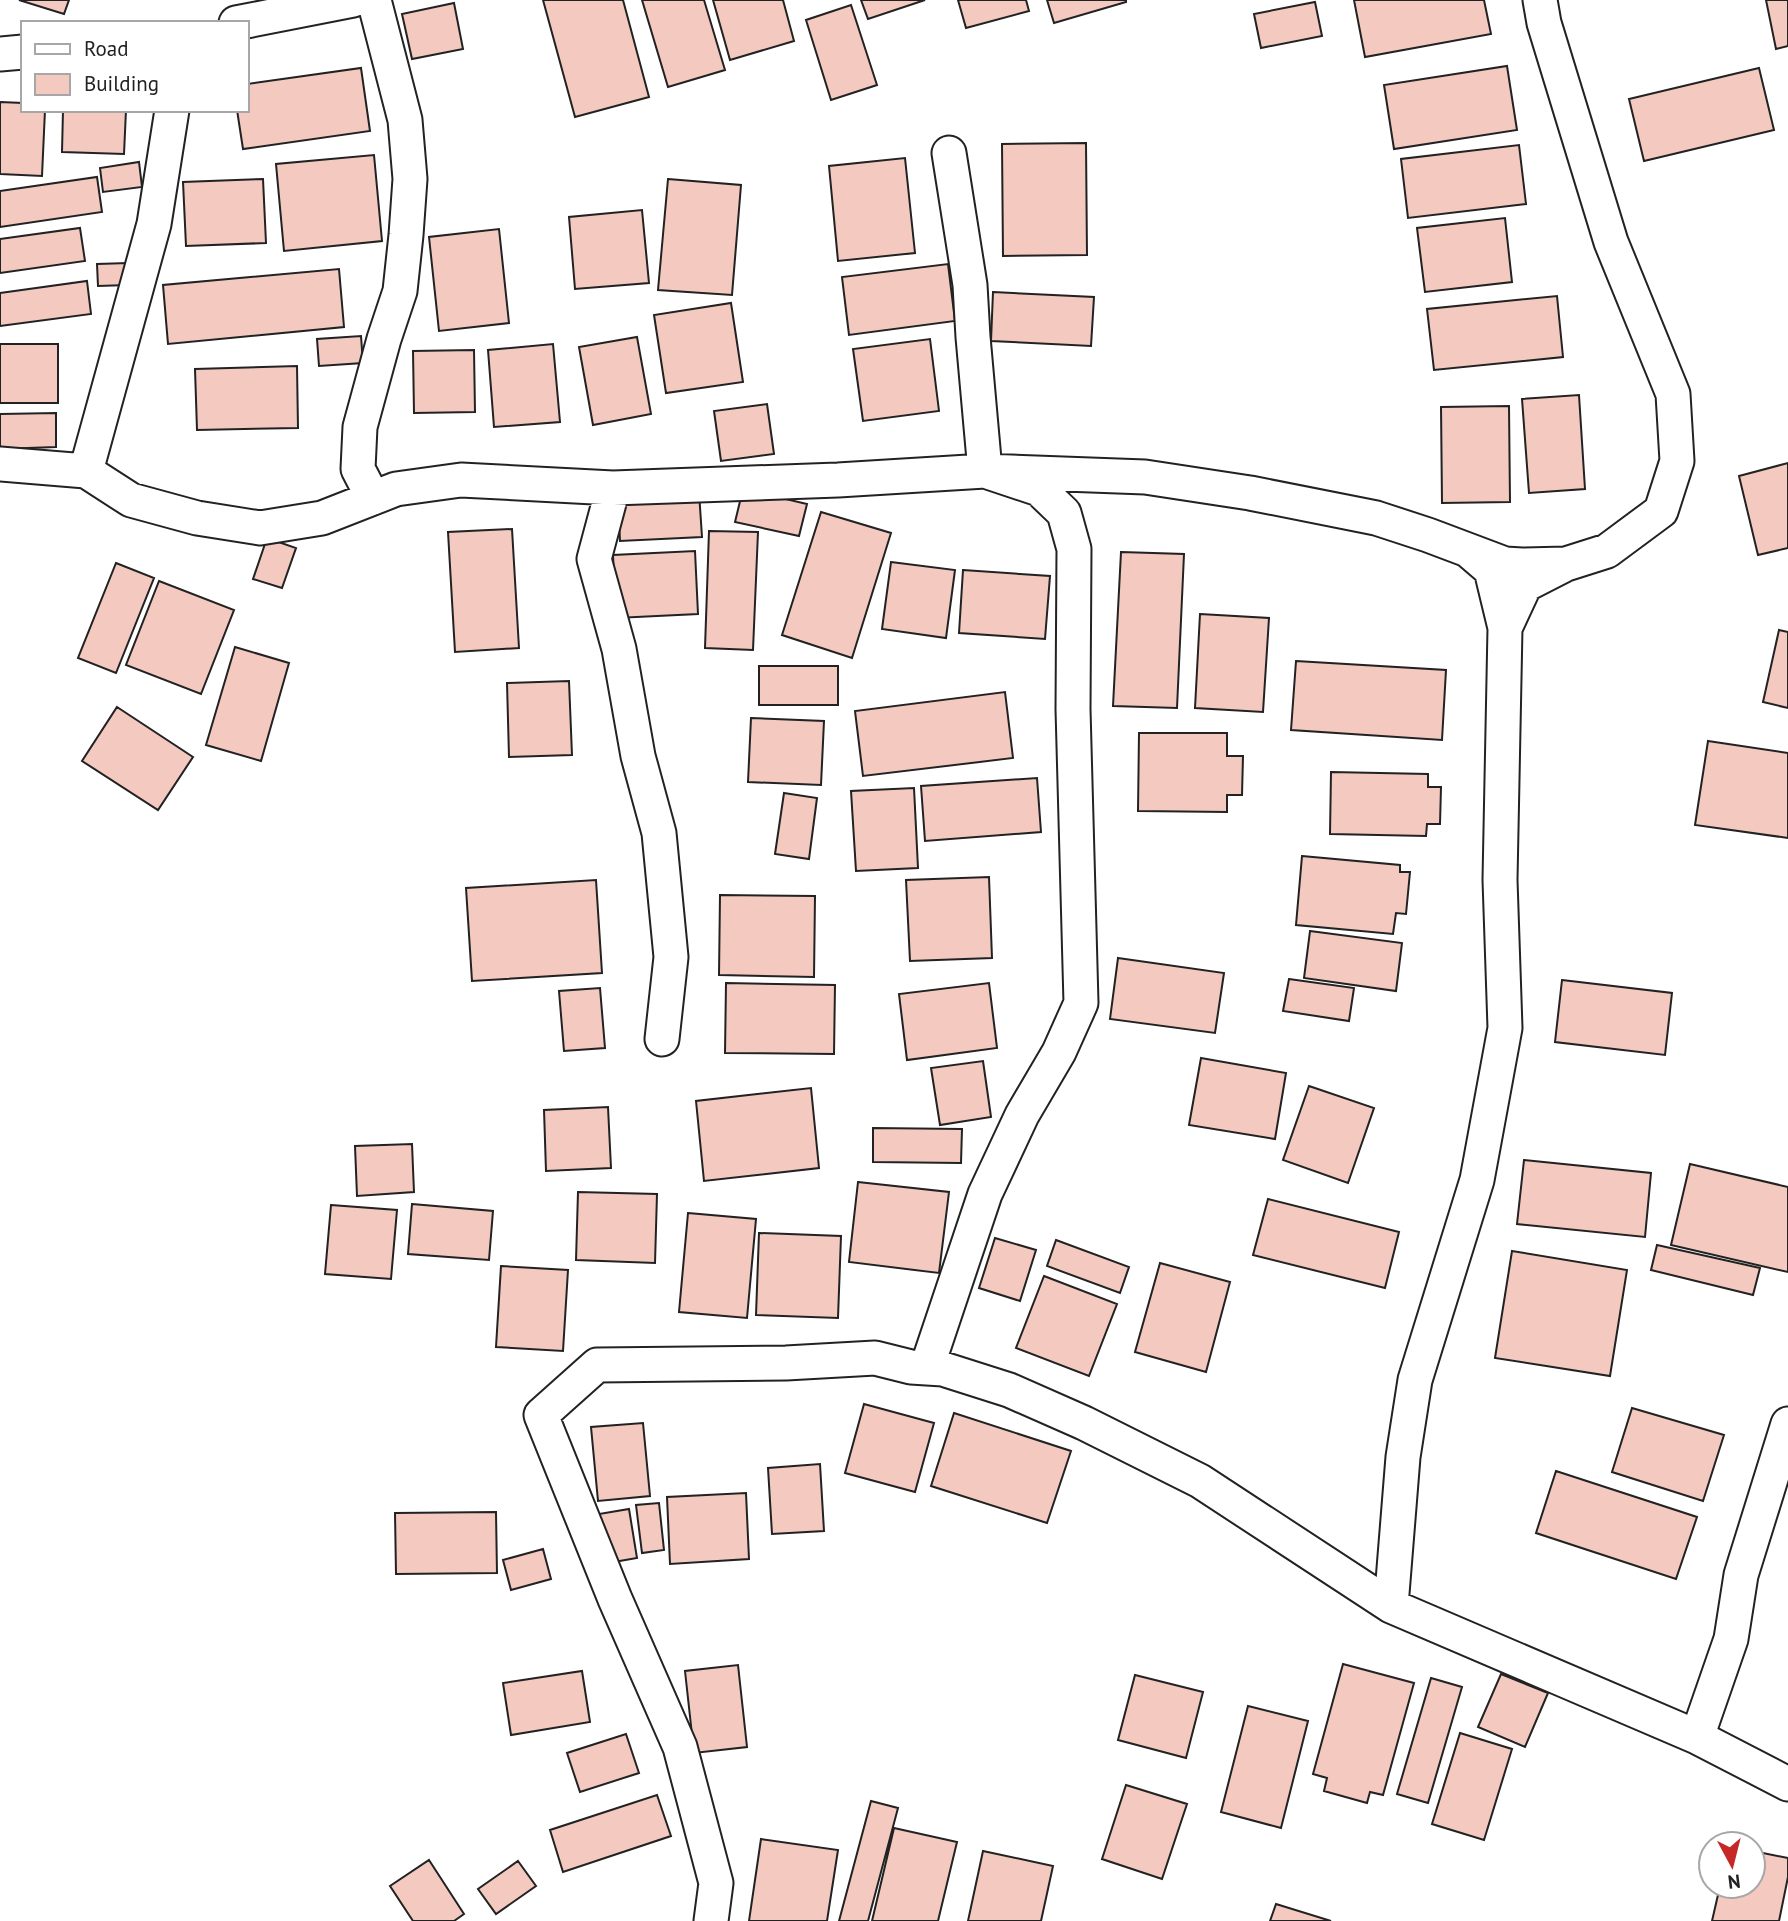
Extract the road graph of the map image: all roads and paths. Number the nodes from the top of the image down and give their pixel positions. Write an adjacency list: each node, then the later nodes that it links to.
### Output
1 (353, 0): 4 (street)
2 (374, 0): 13 (street)
3 (1540, 0): 15 (street)
4 (246, 21)
5 (21, 52): 6 (street)
6 (0, 54)
7 (172, 112): 10 (street)
8 (949, 153): 11 (street)
9 (0, 464): 10 (street)
10 (86, 471): 13 (street)
11 (985, 471): 12 (street); 14 (street); 18 (street)
12 (613, 488): 13 (street); 17 (street)
13 (373, 498)
14 (1467, 550): 15 (street); 16 (street)
15 (1566, 564): 16 (street)
16 (1505, 628): 20 (street)
17 (662, 1039)
18 (927, 1367): 20 (street); 23 (street)
19 (1788, 1424): 21 (street)
20 (1391, 1606): 21 (street)
21 (1697, 1737): 22 (street)
22 (1788, 1784)
23 (711, 1921)

